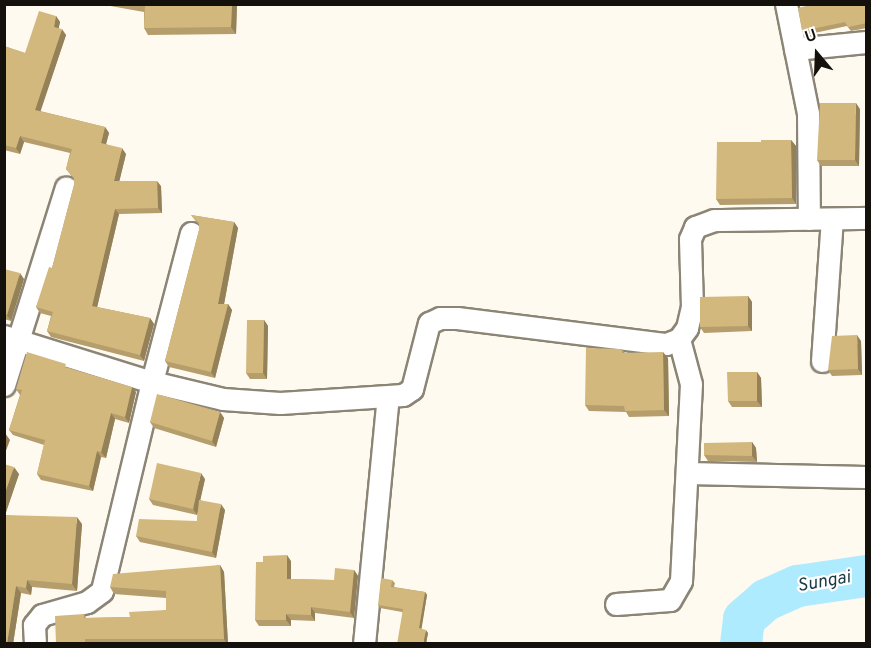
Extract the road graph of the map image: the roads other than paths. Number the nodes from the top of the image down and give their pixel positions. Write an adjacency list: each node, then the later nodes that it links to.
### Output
1 (786, 4): 3 (street)
2 (867, 42): 3 (street)
3 (795, 49): 6 (street)
4 (66, 187): 9 (street)
5 (867, 218): 7 (street)
6 (809, 219): 7 (street); 10 (street)
7 (832, 219): 11 (street)
8 (191, 233): 12 (street)
9 (11, 338): 12 (street); 13 (street)
10 (679, 339): 14 (street); 15 (street)
11 (822, 361)
12 (152, 382): 14 (street); 18 (street)
13 (4, 385)
14 (388, 397): 19 (street)
15 (687, 473): 16 (street); 17 (street)
16 (867, 477)
17 (616, 604)
18 (35, 644)
19 (364, 644)

